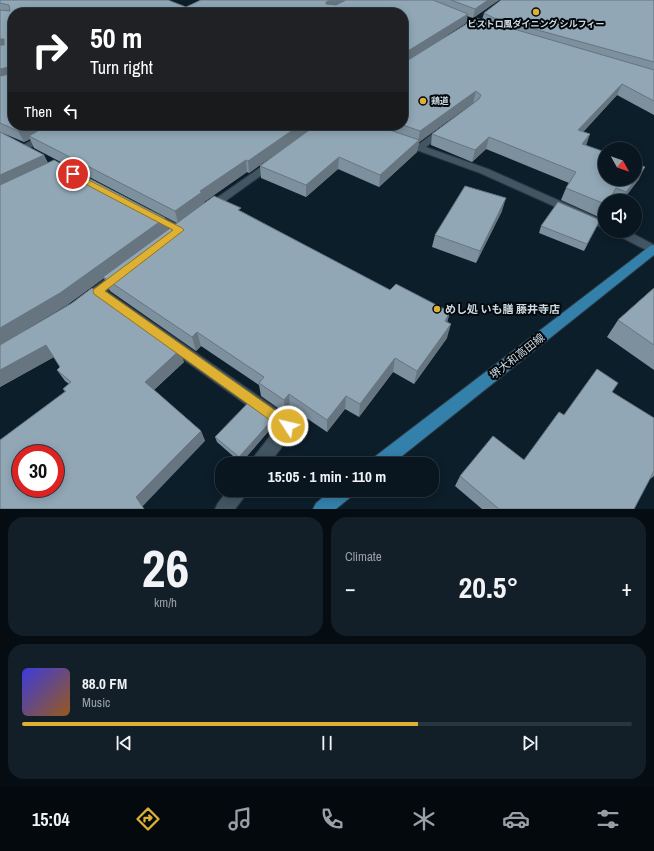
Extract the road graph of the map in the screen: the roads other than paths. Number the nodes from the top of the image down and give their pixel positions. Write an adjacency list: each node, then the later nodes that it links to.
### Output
1 (446, 11): 2 (street)
2 (496, 32)
3 (455, 120): 8 (street)
4 (56, 130): 7 (street)
5 (390, 138): 8 (street)
6 (11, 142): 7 (street)
7 (23, 148): 9 (street)
8 (419, 148): 13 (street)
9 (35, 155)
10 (280, 157): 12 (street)
11 (139, 209): 15 (street)
12 (198, 216)
13 (598, 222)
14 (633, 238): 16 (street)
15 (167, 239)
16 (654, 249): 21 (main road, 堺大和高田線)
17 (129, 268): 18 (street)
18 (98, 291): 19 (street); 20 (street)
19 (72, 310)
20 (264, 457)
21 (388, 457)
22 (233, 497): 24 (street)
23 (337, 497): 25 (main road)
24 (224, 509)
25 (322, 509)

